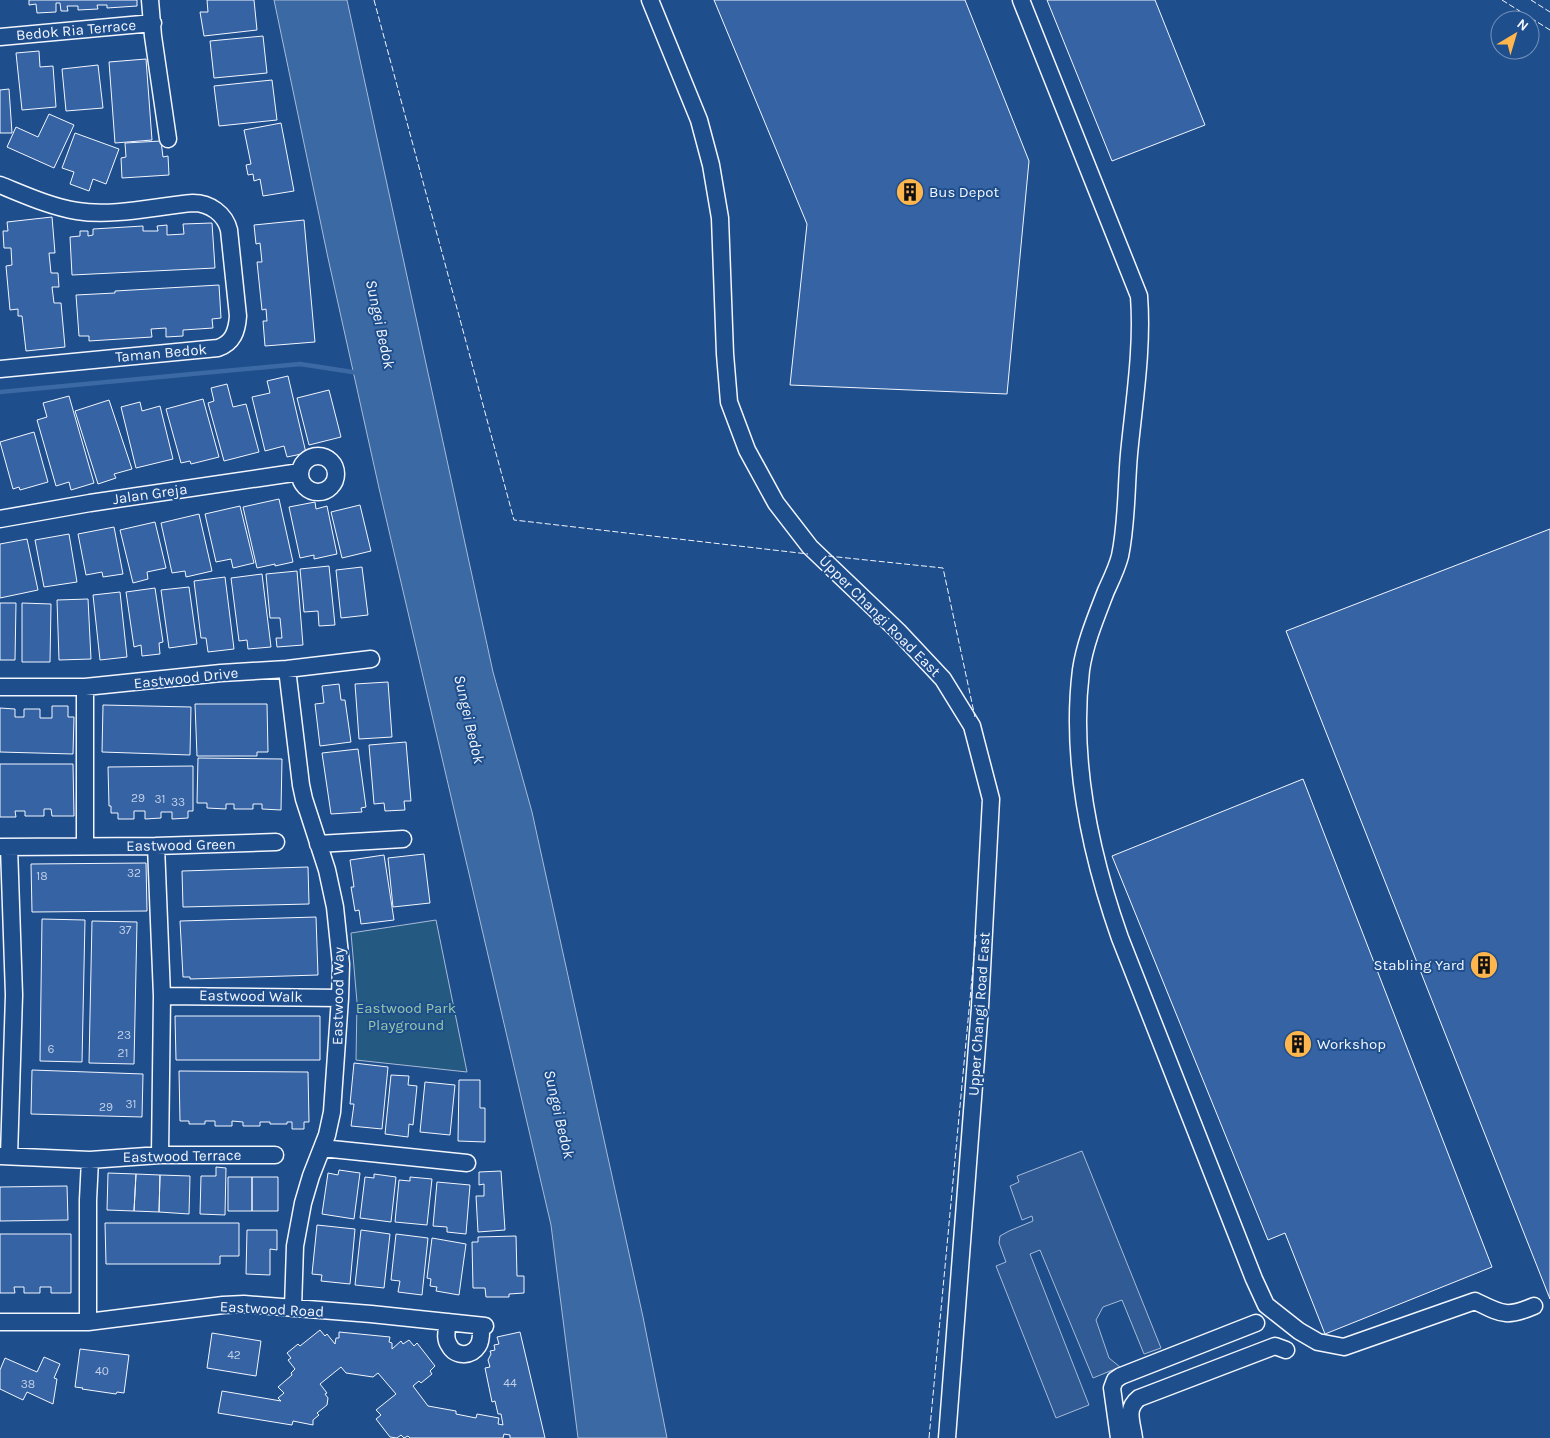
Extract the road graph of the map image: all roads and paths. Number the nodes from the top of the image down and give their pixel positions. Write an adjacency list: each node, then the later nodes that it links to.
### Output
1 (150, 0): 4 (street)
2 (650, 0): 37 (street, Upper Changi Road East)
3 (1021, 0): 30 (street)
4 (153, 23): 5 (street, Bedok Ria Terrace); 6 (street)
5 (0, 38)
6 (168, 139)
7 (0, 186): 8 (street, Taman Bedok)
8 (0, 369)
9 (300, 472): 10 (street, Jalan Greja)
10 (0, 519)
11 (371, 659): 12 (street, Eastwood Drive)
12 (287, 669): 14 (street, Eastwood Drive); 17 (street, Eastwood Way)
13 (0, 687): 14 (street, Eastwood Drive)
14 (85, 687): 18 (street)
15 (403, 839): 17 (street)
16 (276, 842): 19 (street, Eastwood Green)
17 (318, 844): 23 (street, Eastwood Way)
18 (85, 846): 19 (street, Eastwood Green); 20 (street, Eastwood Green)
19 (156, 846): 22 (street)
20 (4, 847): 21 (street)
21 (7, 995): 27 (street)
22 (162, 996): 23 (street, Eastwood Walk); 25 (street)
23 (340, 998): 24 (street, Eastwood Way)
24 (322, 1148): 29 (street); 31 (street, Eastwood Way)
25 (160, 1155): 26 (street, Eastwood Terrace); 28 (street, Eastwood Terrace)
26 (274, 1155)
27 (4, 1156): 28 (street, Eastwood Terrace)
28 (90, 1160): 33 (street)
29 (467, 1163)
30 (1534, 1306)
31 (293, 1308): 33 (street, Eastwood Road); 34 (street, Eastwood Road)
32 (0, 1322): 33 (street, Eastwood Road)
33 (88, 1322)
34 (448, 1322): 34 (street, Eastwood Road)
35 (1256, 1323): 38 (street)
36 (1286, 1350): 39 (street)
37 (947, 1438)
38 (1118, 1438)
39 (1134, 1438)

